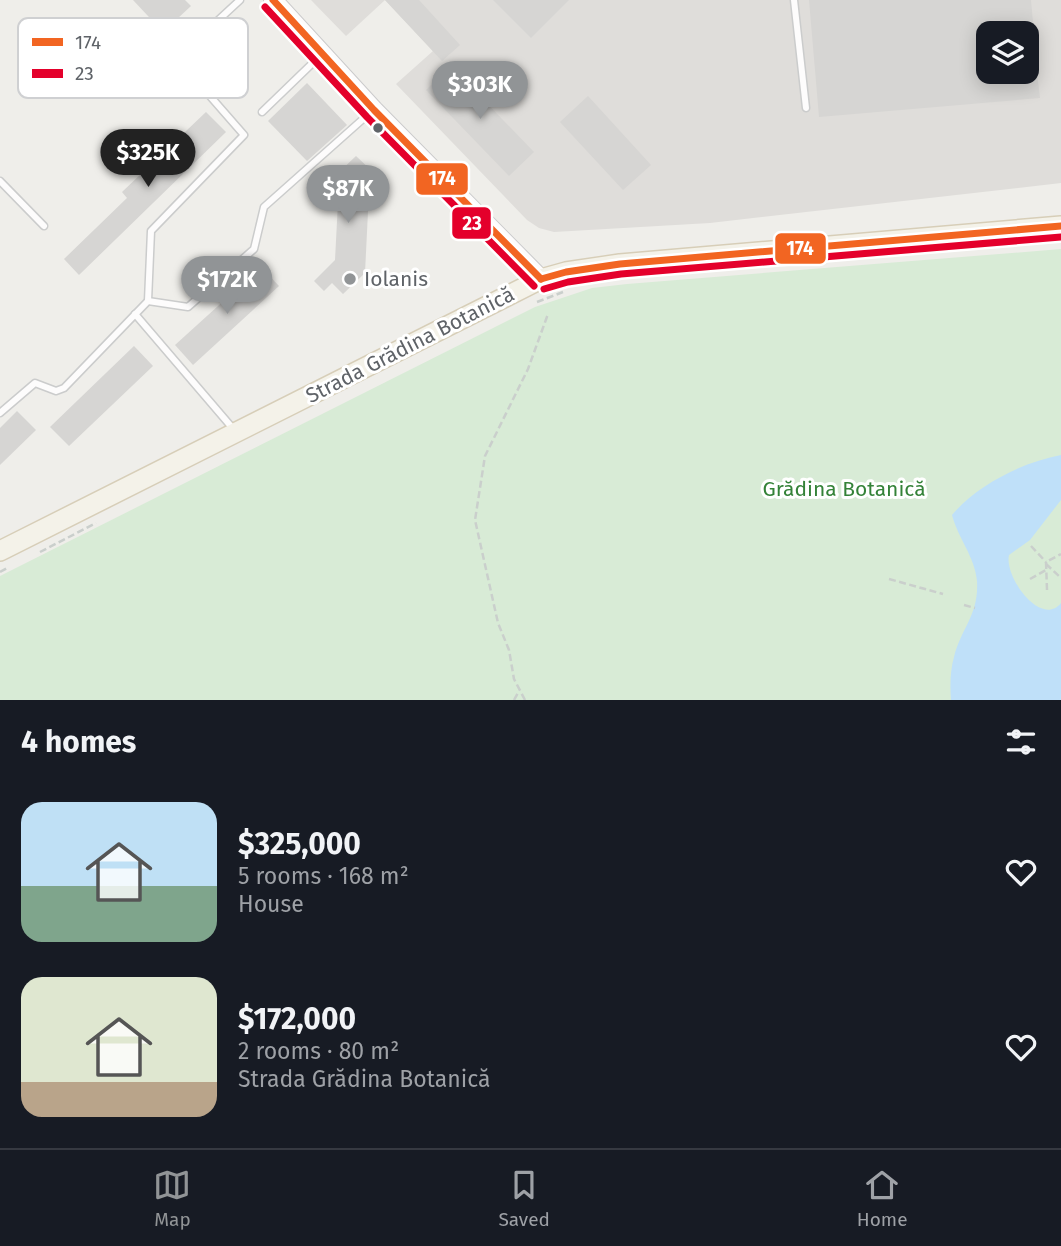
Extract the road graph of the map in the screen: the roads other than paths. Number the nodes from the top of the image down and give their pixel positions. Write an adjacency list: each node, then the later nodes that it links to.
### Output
1 (240, 0): 4 (lane)
2 (273, 0): 5 (main road)
3 (794, 0): 7 (lane)
4 (221, 18)
5 (323, 54): 8 (main road); 9 (lane)
6 (212, 98): 14 (lane)
7 (806, 108)
8 (374, 110): 13 (main road); 14 (lane)
9 (262, 111)
10 (0, 181): 11 (lane)
11 (44, 226)
12 (1061, 226): 13 (main road, Strada Grădina Botanică)
13 (541, 279): 17 (main road, Strada Grădina Botanică)
14 (148, 301): 15 (lane)
15 (135, 314): 16 (lane); 17 (lane)
16 (0, 413)
17 (237, 432): 18 (main road, Strada Grădina Botanică)
18 (6, 559)

